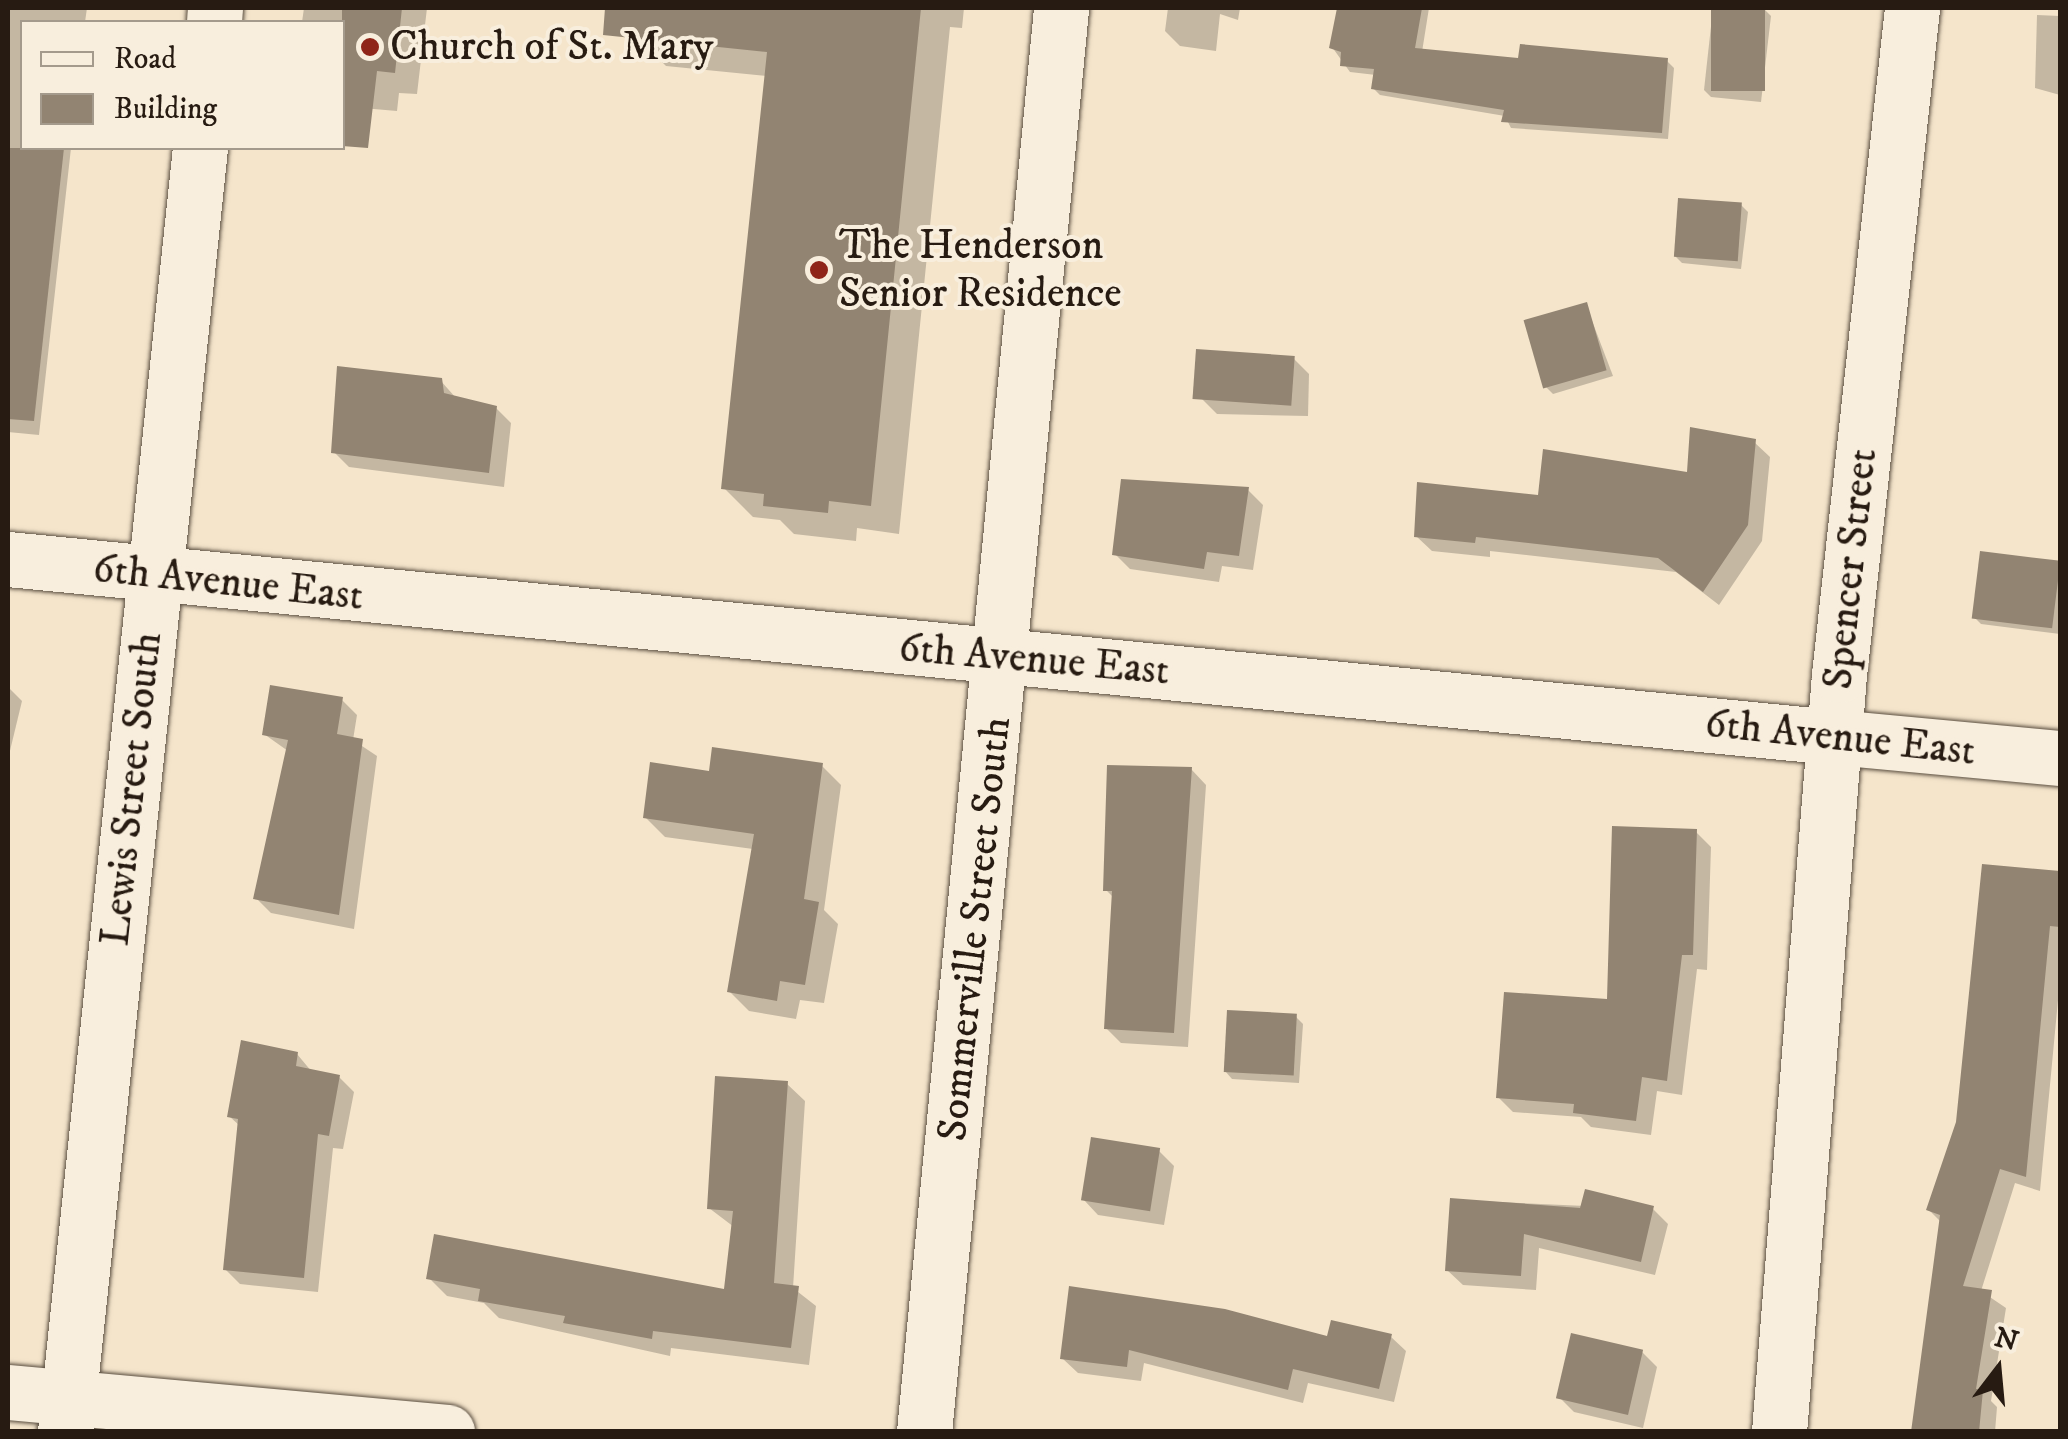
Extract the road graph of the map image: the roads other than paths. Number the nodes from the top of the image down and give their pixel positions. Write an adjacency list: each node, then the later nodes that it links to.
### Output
1 (1061, 8): 6 (street, Sommerville Street South)
2 (1912, 8): 7 (street, Spencer Street)
3 (200, 150): 5 (street, Lewis Street South)
4 (8, 559): 5 (street, 6th Avenue East)
5 (155, 577): 6 (street, 6th Avenue East); 10 (street, Lewis Street South)
6 (1002, 660): 7 (street, 6th Avenue East); 12 (street, Sommerville Street South)
7 (1834, 737): 8 (street, 6th Avenue East); 13 (street, Spencer Street)
8 (2060, 758)
9 (8, 1392): 10 (street)
10 (66, 1415): 11 (street)
11 (447, 1432)
12 (924, 1432)
13 (1779, 1432)

